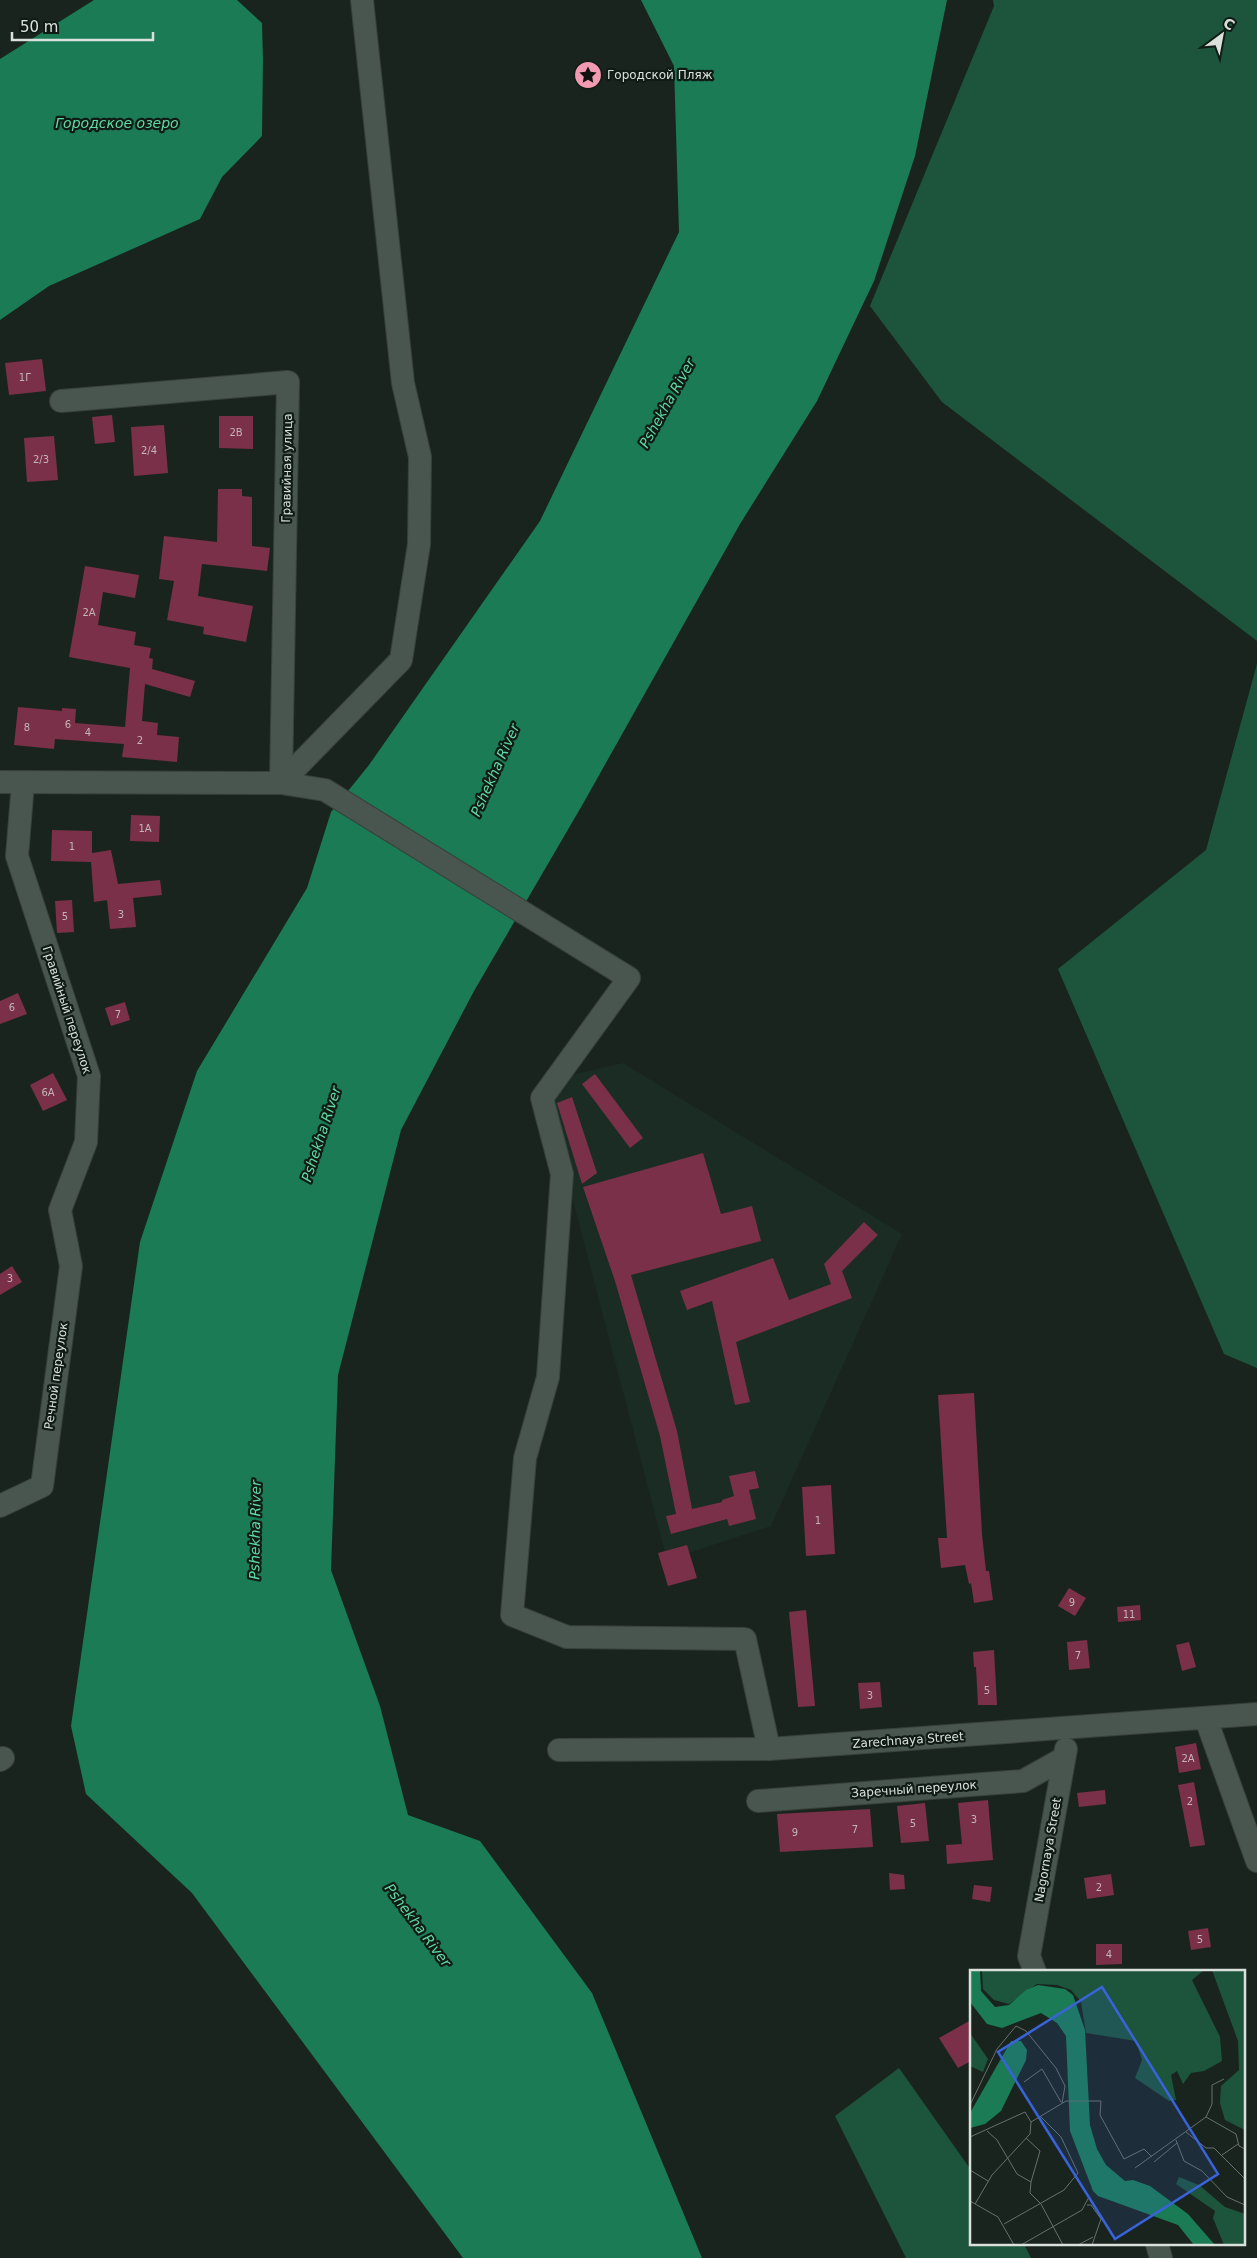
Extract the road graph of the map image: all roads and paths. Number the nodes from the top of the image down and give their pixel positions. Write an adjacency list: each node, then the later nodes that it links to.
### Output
1 (362, 0): 5 (street)
2 (62, 401): 5 (street, Гравийная улица)
3 (0, 782): 4 (street)
4 (23, 783): 5 (street); 6 (street, Гравийный переулок)
5 (281, 783): 11 (street)
6 (71, 1266): 7 (street, Речной переулок)
7 (0, 1506)
8 (1257, 1714): 9 (street, Zarechnaya Street)
9 (1206, 1719): 10 (street, Zarechnaya Street); 15 (street)
10 (1070, 1728): 11 (street, Zarechnaya Street); 13 (street, Nagornaya Street)
11 (769, 1749): 12 (street, Zarechnaya Street)
12 (559, 1750)
13 (1064, 1758): 14 (street, Заречный переулок); 16 (street, Nagornaya Street)
14 (758, 1801)
15 (1257, 1860)
16 (1034, 1970)

